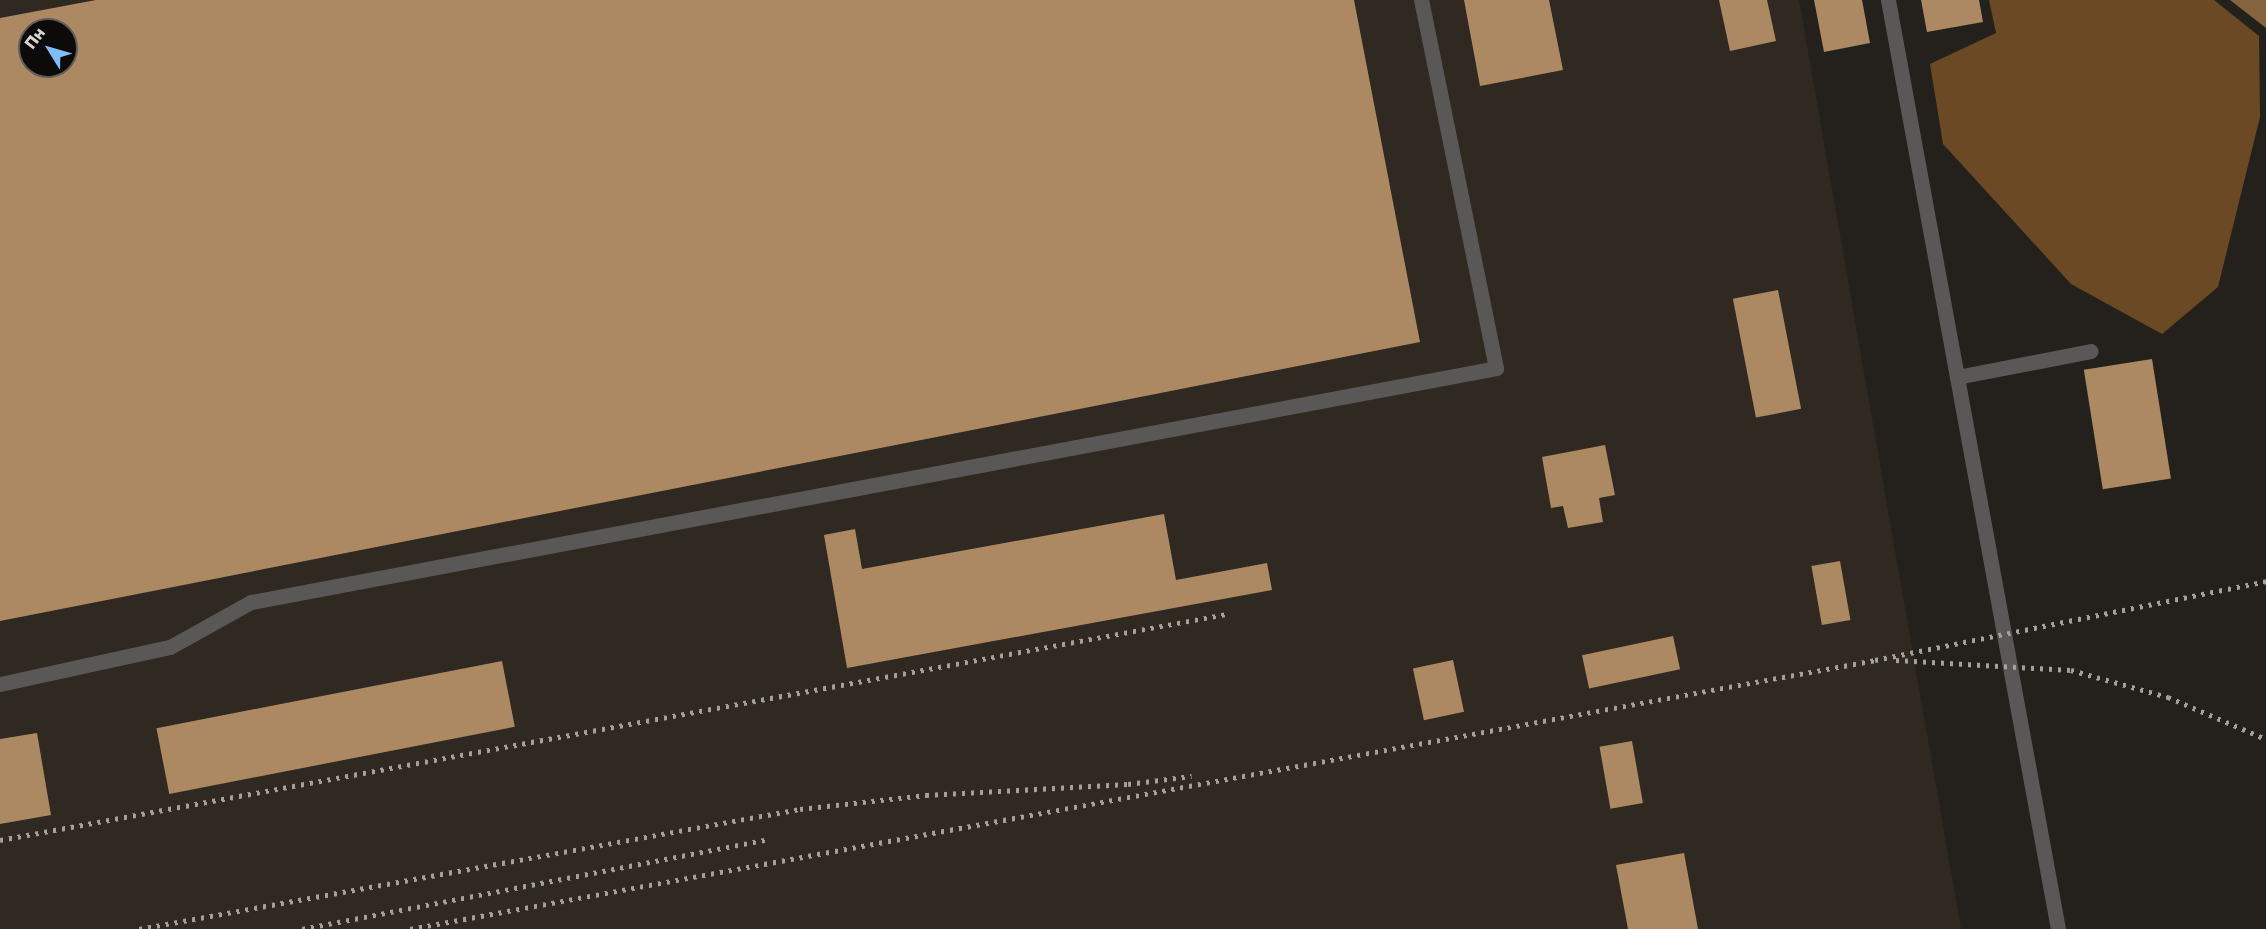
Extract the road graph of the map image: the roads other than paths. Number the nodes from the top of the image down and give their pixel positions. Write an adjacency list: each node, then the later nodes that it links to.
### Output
1 (1420, 0): 5 (lane)
2 (1888, 0): 4 (lane)
3 (2091, 351): 4 (lane)
4 (1957, 376): 6 (lane)
5 (0, 684)
6 (2058, 929)

